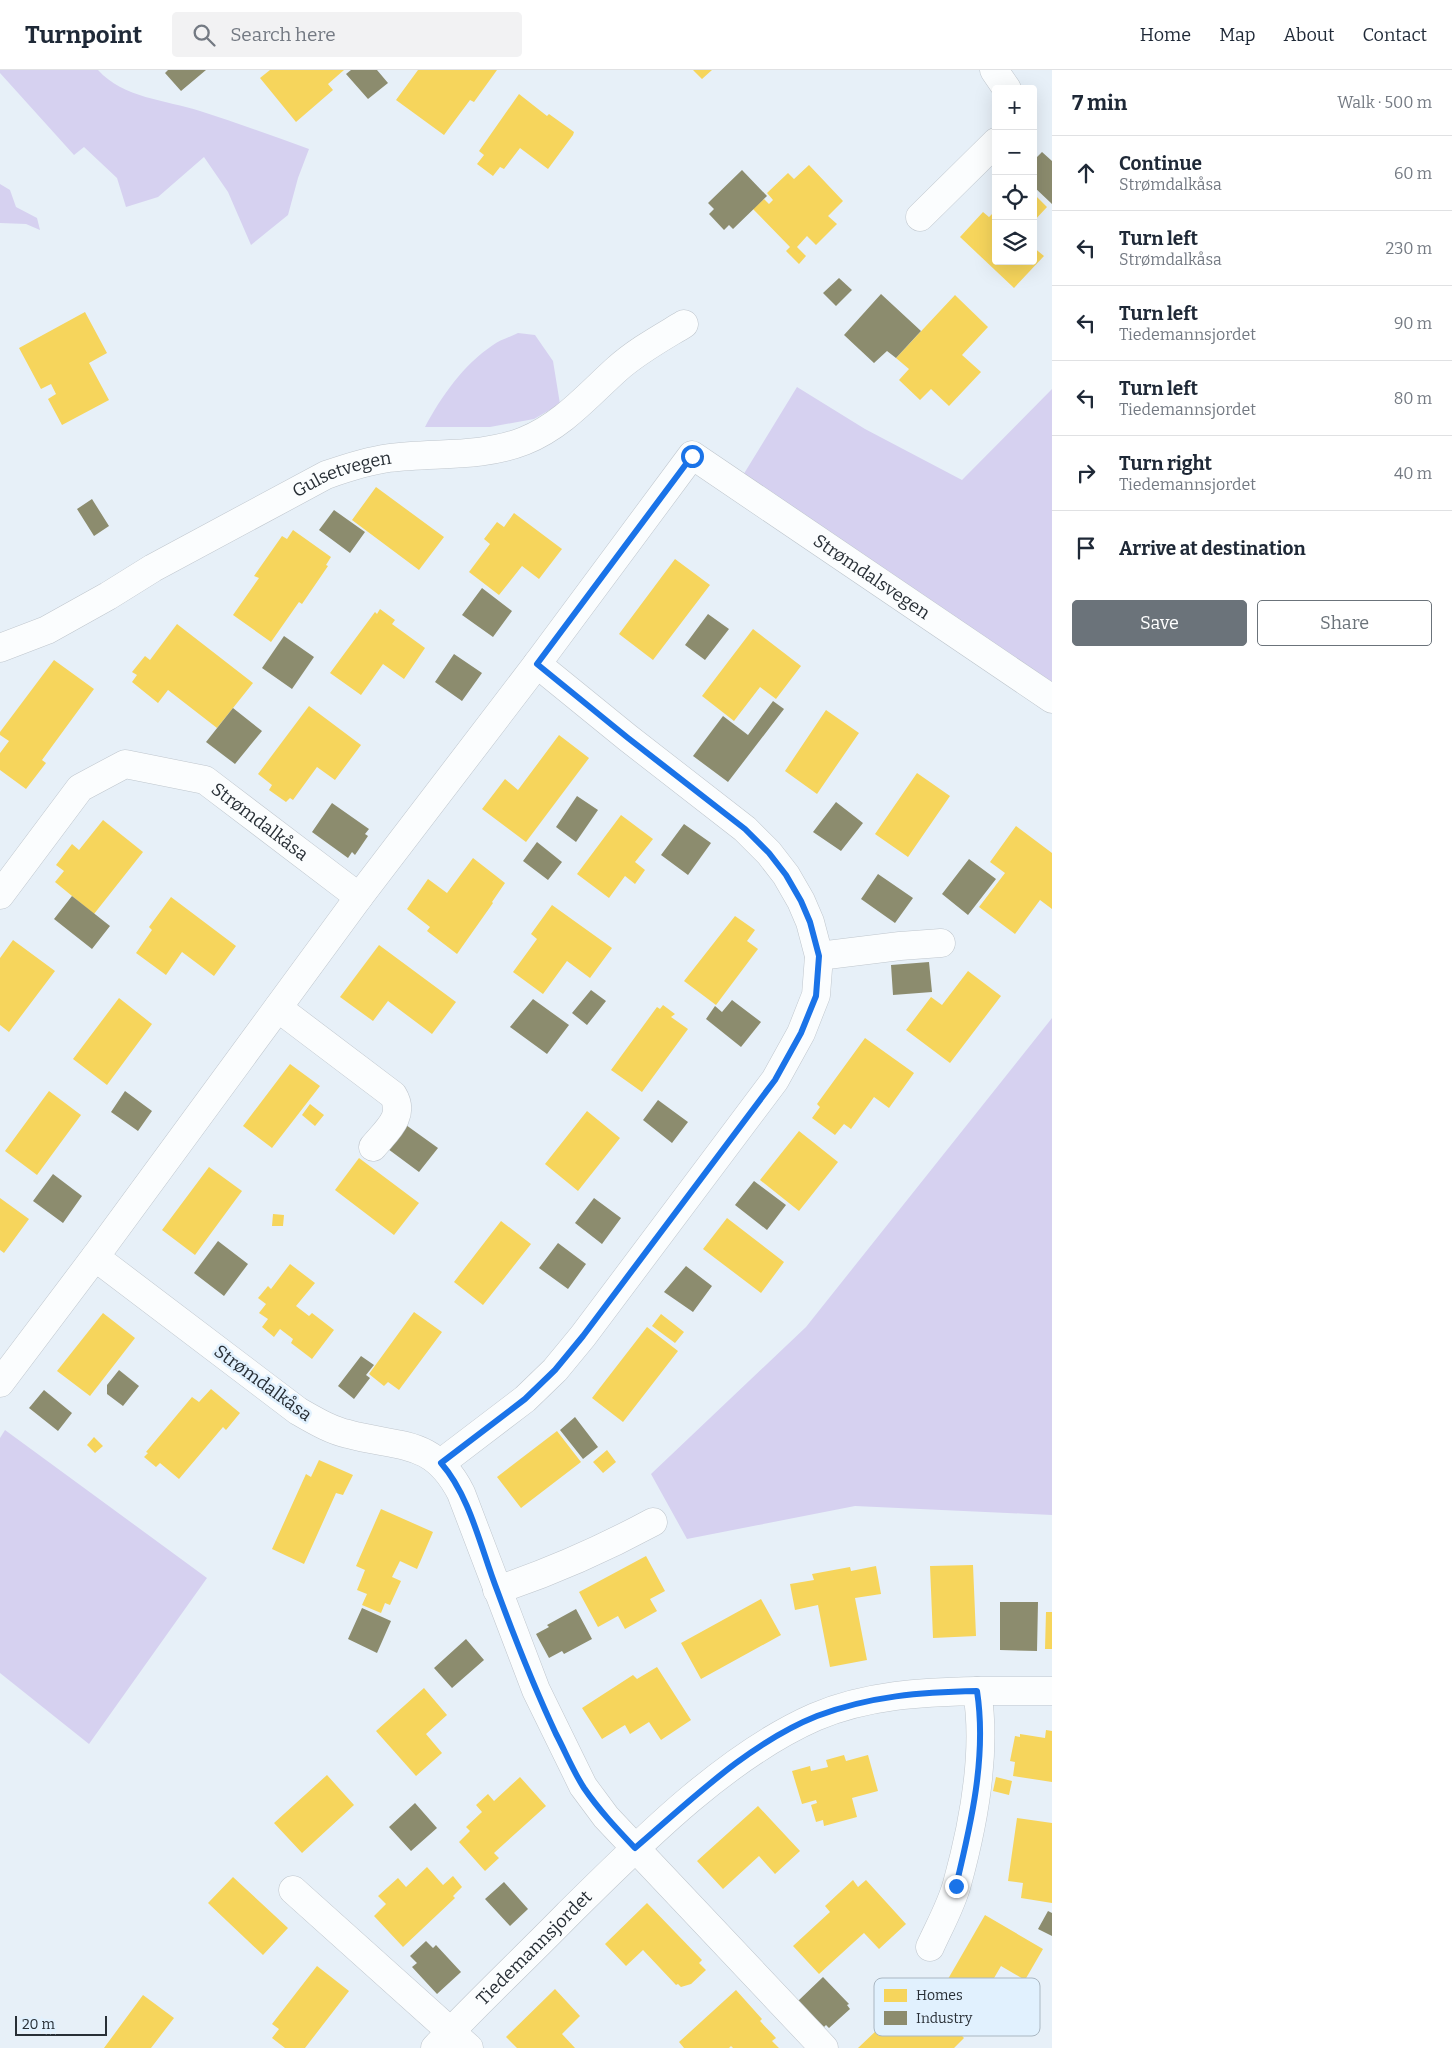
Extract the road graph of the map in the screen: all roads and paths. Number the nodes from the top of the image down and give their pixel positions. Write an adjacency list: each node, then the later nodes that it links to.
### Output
1 (994, 70): 2 (street)
2 (1004, 85)
3 (992, 146): 4 (street)
4 (920, 217)
5 (684, 324): 6 (street, Gulsetvegen)
6 (0, 648)
7 (537, 664): 8 (street, Strømdalsvegen); 10 (street); 12 (street)
8 (1052, 699)
9 (0, 895): 10 (street, Strømdalkåsa)
10 (359, 897): 13 (street)
11 (941, 944): 12 (street)
12 (819, 956): 17 (street)
13 (278, 1008): 14 (street); 15 (street)
14 (373, 1147)
15 (95, 1256): 16 (street); 17 (street, Strømdalkåsa)
16 (0, 1383)
17 (441, 1463): 19 (street)
18 (653, 1522): 19 (street)
19 (497, 1590): 22 (street)
20 (977, 1691): 21 (street, Tiedemannsjordet); 22 (street, Tiedemannsjordet); 24 (street)
21 (1052, 1691)
22 (635, 1848): 25 (street, Tiedemannsjordet); 26 (street)
23 (293, 1890): 25 (street)
24 (930, 1947)
25 (452, 2042)
26 (824, 2048)

